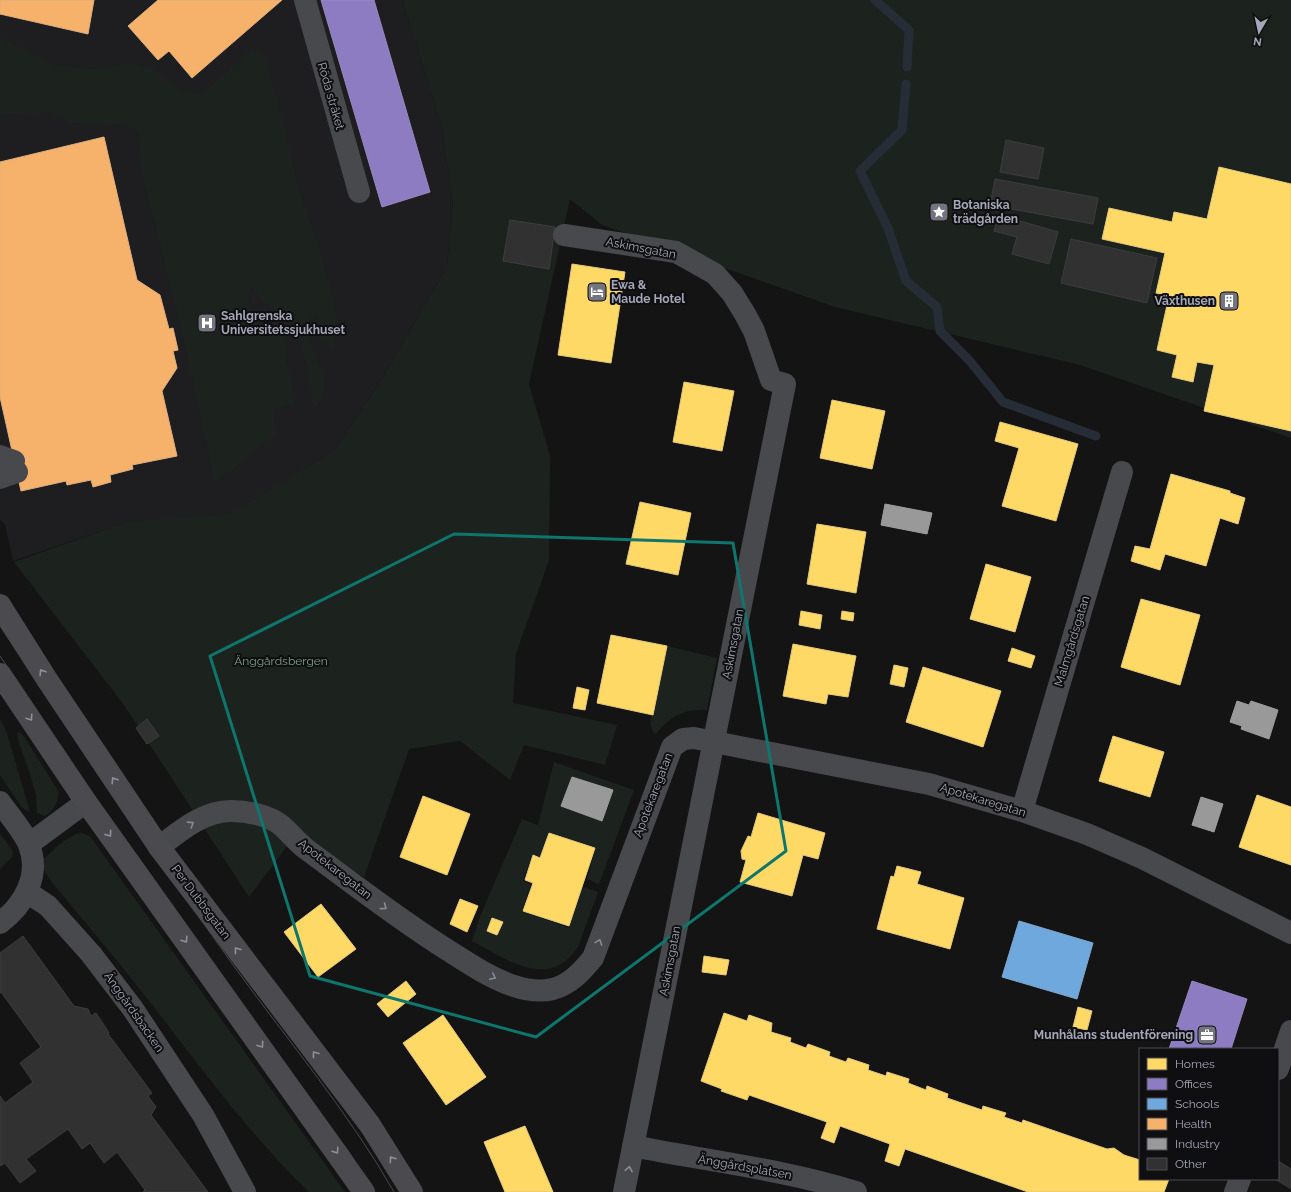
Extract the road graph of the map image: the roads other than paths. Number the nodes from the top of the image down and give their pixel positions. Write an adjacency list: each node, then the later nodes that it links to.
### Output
1 (305, 0): 2 (street, Röda stråket)
2 (359, 192)
3 (564, 235): 7 (street, Askimsgatan)
4 (1122, 472): 10 (street, Malmgårdsgatan)
5 (0, 605): 12 (main road, Per Dubbsgatan, one-way to 5)
6 (0, 674): 9 (main road, one-way to 9)
7 (714, 741): 10 (street, Apotekaregatan); 12 (street, Apotekaregatan, one-way to 7); 18 (street, Askimsgatan)
8 (0, 802): 11 (street)
9 (86, 802): 11 (street); 21 (main road, one-way to 21)
10 (1022, 811): 15 (street, Apotekaregatan)
11 (29, 844): 13 (street)
12 (159, 847): 22 (main road, Per Dubbsgatan, one-way to 12)
13 (27, 892): 14 (street); 20 (street, Änggårdsbacken)
14 (0, 923)
15 (1291, 933)
16 (1291, 1031): 17 (street)
17 (1279, 1066)
18 (633, 1146): 23 (street, Askimsgatan, one-way to 18); 24 (street, Änggårdsplatsen)
19 (1240, 1180): 25 (street)
20 (245, 1192)
21 (364, 1192)
22 (412, 1192)
23 (624, 1192)
24 (856, 1192)
25 (1236, 1192)

